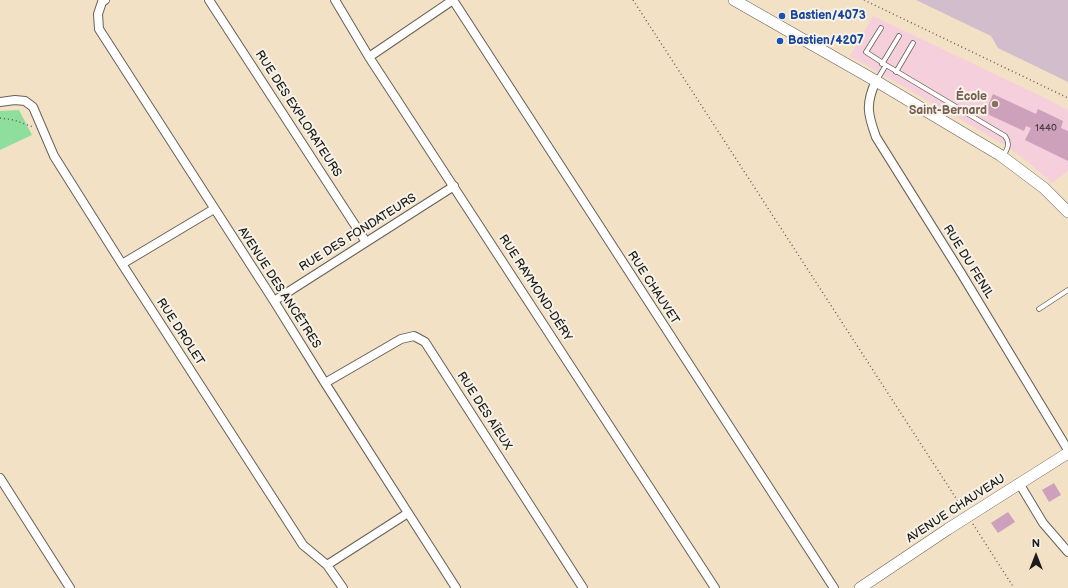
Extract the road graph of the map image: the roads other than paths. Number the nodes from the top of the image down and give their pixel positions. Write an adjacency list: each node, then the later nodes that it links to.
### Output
1 (105, 0): 16 (street, AVENUE DES ANCÊTRES)
2 (209, 0): 18 (street, RUE DES EXPLORATEURS)
3 (335, 0): 9 (street, RUE RAYMOND-DÉRY)
4 (453, 0): 9 (street); 35 (street, RUE CHAUVET)
5 (734, 0): 12 (main road)
6 (881, 28): 10 (lane)
7 (899, 36): 10 (lane)
8 (913, 43): 11 (lane)
9 (369, 57): 15 (street, RUE RAYMOND-DÉRY)
10 (884, 64): 11 (lane); 12 (lane)
11 (896, 72): 14 (lane)
12 (876, 82): 14 (main road); 24 (street, RUE DU FENIL)
13 (0, 102): 19 (street, RUE DROLET)
14 (1003, 157): 17 (main road)
15 (454, 186): 18 (street, RUE DES FONDATEURS); 34 (street, RUE RAYMOND-DÉRY)
16 (214, 209): 19 (street); 21 (street, AVENUE DES ANCÊTRES)
17 (1068, 212)
18 (366, 242): 21 (street, RUE DES FONDATEURS)
19 (122, 264): 29 (street, RUE DROLET)
20 (1068, 290): 22 (lane)
21 (274, 301): 23 (street, AVENUE DES ANCÊTRES)
22 (1039, 309)
23 (325, 383): 27 (street, AVENUE DES ANCÊTRES); 33 (street, RUE DES AÏEUX)
24 (1068, 452): 26 (main road, AVENUE CHAUVEAU)
25 (1, 482): 30 (street)
26 (1019, 483): 28 (street); 36 (main road, AVENUE CHAUVEAU)
27 (408, 513): 29 (street); 32 (street, AVENUE DES ANCÊTRES)
28 (1068, 552)
29 (327, 565): 31 (street, RUE DROLET)
30 (70, 588)
31 (343, 588)
32 (456, 588)
33 (583, 588)
34 (715, 588)
35 (834, 588)
36 (860, 588)

